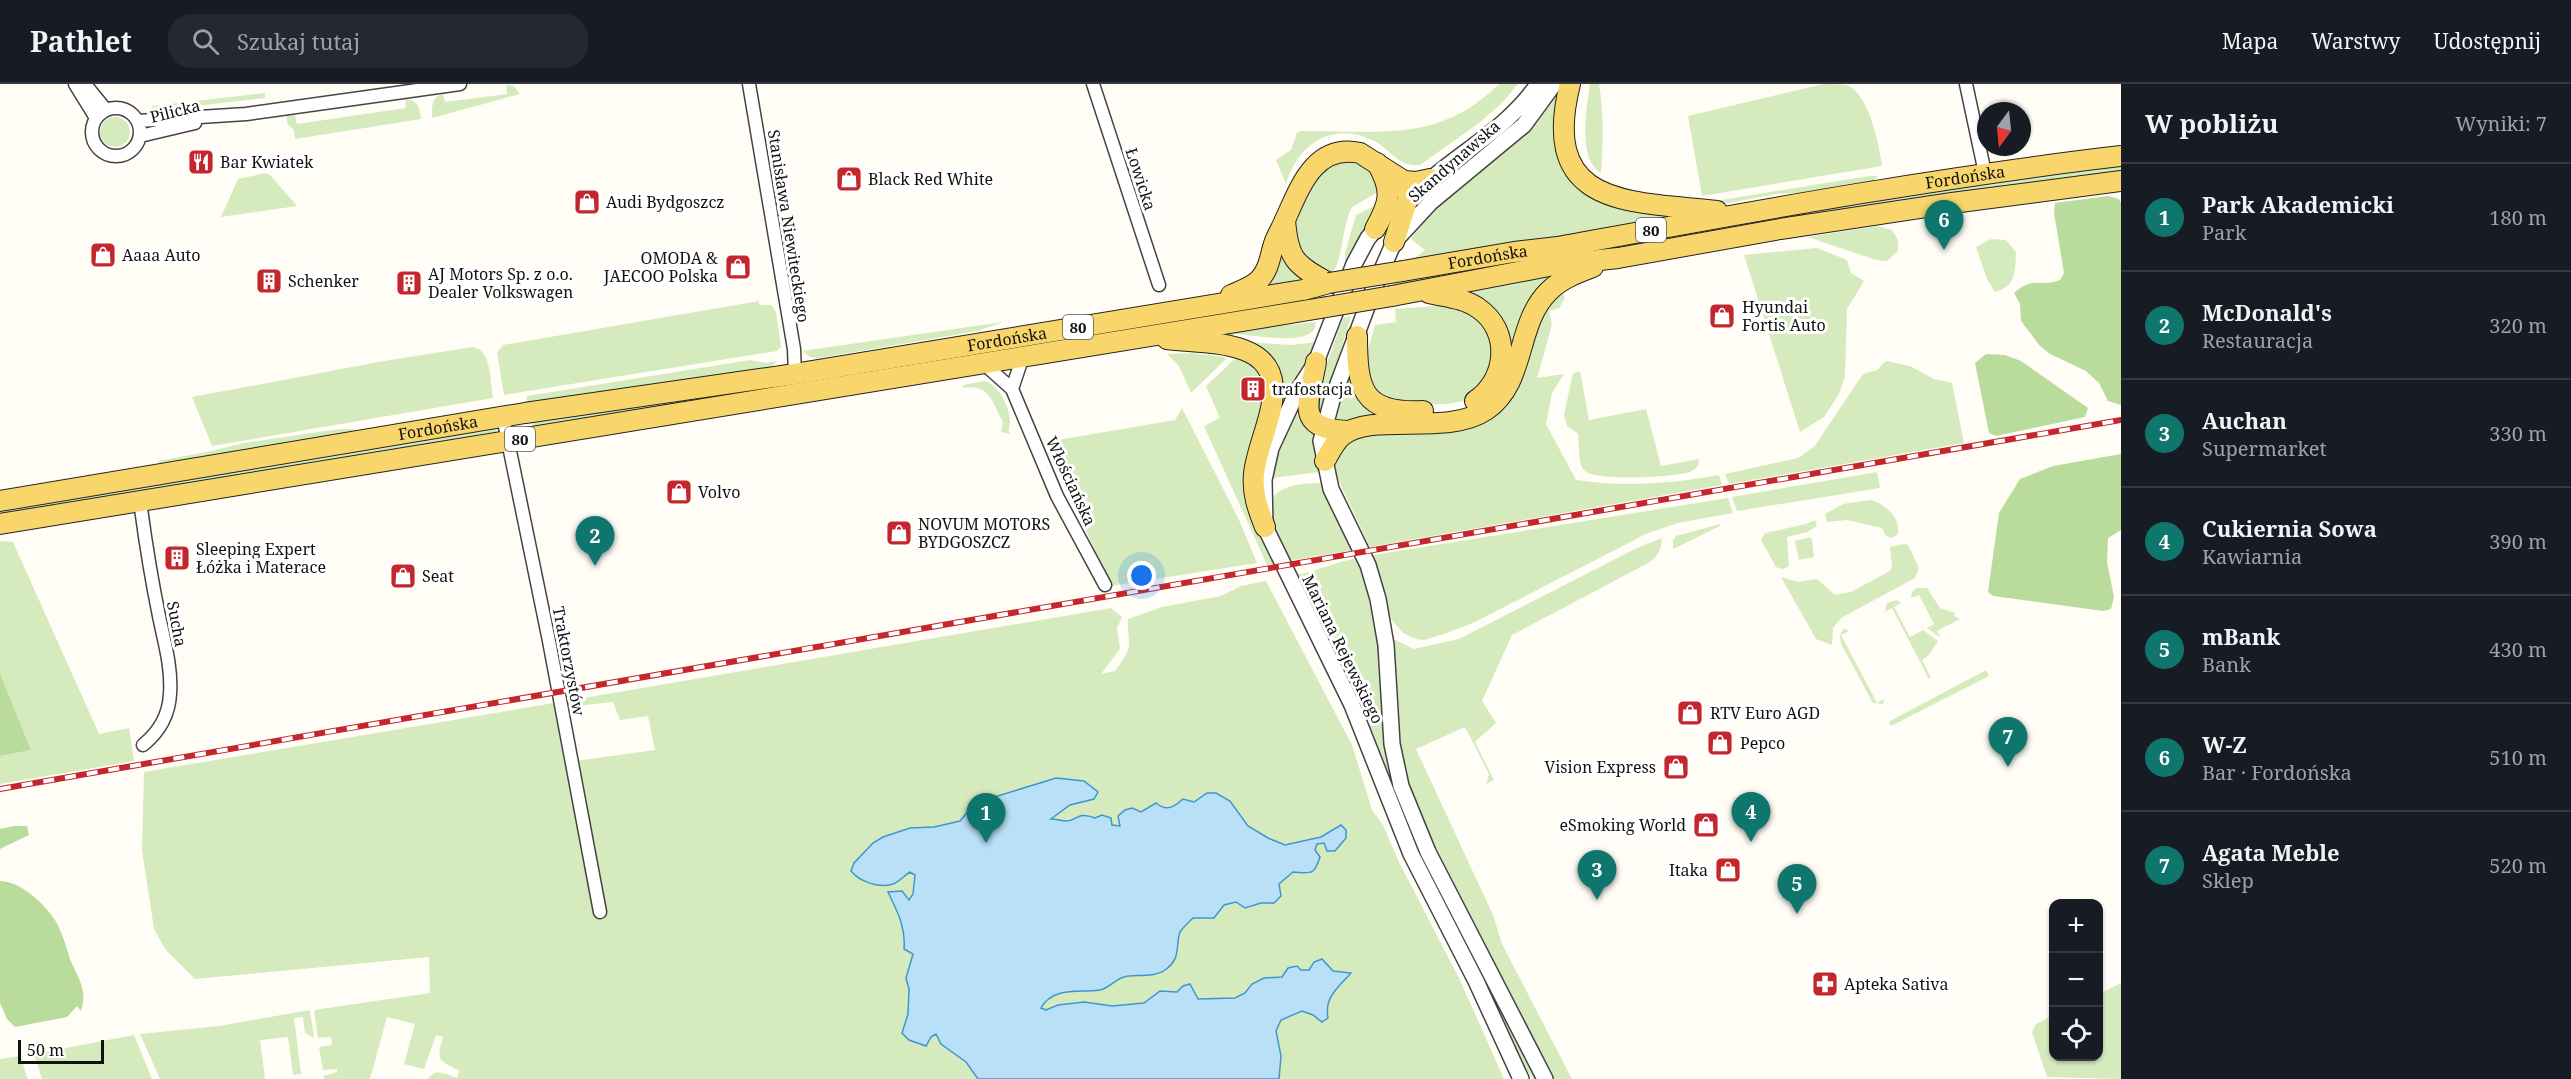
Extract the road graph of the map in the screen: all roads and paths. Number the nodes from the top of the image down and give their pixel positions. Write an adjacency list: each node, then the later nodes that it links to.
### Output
1 (75, 84): 10 (street)
2 (85, 84): 10 (street)
3 (460, 84): 11 (street, Pilicka)
4 (749, 84): 36 (street, Stanisława Niewiteckiego)
5 (1093, 84): 27 (street, Łowicka)
6 (1538, 84): 17 (street, Skandynawska)
7 (1554, 84): 25 (street, Skandynawska)
8 (1570, 84): 22 (main road)
9 (1966, 84): 16 (street)
10 (101, 114): 12 (street); 13 (street)
11 (218, 117): 12 (street, Pilicka); 13 (street, Pilicka)
12 (138, 121): 13 (street)
13 (140, 136)
14 (2121, 156): 16 (main road, Fordońska / 80)
15 (1377, 163): 21 (main road); 23 (main road); 24 (main road)
16 (1985, 173): 22 (main road, Fordońska / 80)
17 (1430, 179): 21 (main road)
18 (2121, 181): 19 (main road, Fordońska / 80)
19 (2096, 184): 20 (street); 26 (main road, Fordońska / 80)
20 (2121, 187)
21 (1406, 190): 24 (street, Skandynawska); 25 (main road)
22 (1744, 213): 28 (main road, Fordońska / 80, bridge)
23 (1285, 220): 28 (main road); 30 (main road)
24 (1375, 229): 28 (street, Skandynawska)
25 (1394, 242): 31 (street, Skandynawska)
26 (1618, 258): 29 (main road, Fordońska / 80); 40 (main road)
27 (1159, 285)
28 (1336, 289): 30 (main road, Fordońska / 80); 34 (street, Mariana Rejewskiego)
29 (1420, 291): 31 (main road); 32 (main road, Fordońska / 80, bridge)
30 (1206, 306): 36 (main road, Fordońska / 80)
31 (1357, 336): 39 (street, Mariana Rejewskiego)
32 (1143, 337): 33 (main road, Fordońska / 80); 46 (main road)
33 (1023, 356): 35 (main road, Fordońska / 80); 37 (street)
34 (1316, 362): 39 (main road); 46 (street, Mariana Rejewskiego)
35 (983, 363): 37 (street, Włościańska); 41 (main road, Fordońska / 80)
36 (795, 374): 38 (main road, Fordońska / 80)
37 (1012, 389): 47 (street, Włościańska)
38 (503, 417): 41 (street, Traktorzystów); 43 (main road, Fordońska / 80)
39 (1323, 428): 40 (main road); 42 (street, Mariana Rejewskiego)
40 (1349, 431): 42 (main road)
41 (507, 441): 44 (main road, Fordońska / 80); 49 (street, Traktorzystów)
42 (1325, 461): 51 (street, Mariana Rejewskiego)
43 (0, 501)
44 (140, 501): 45 (main road, Fordońska / 80); 48 (street, Sucha)
45 (0, 525)
46 (1265, 527): 50 (street, Mariana Rejewskiego)
47 (1105, 585)
48 (142, 745)
49 (600, 912)
50 (1521, 1079)
51 (1545, 1079)

